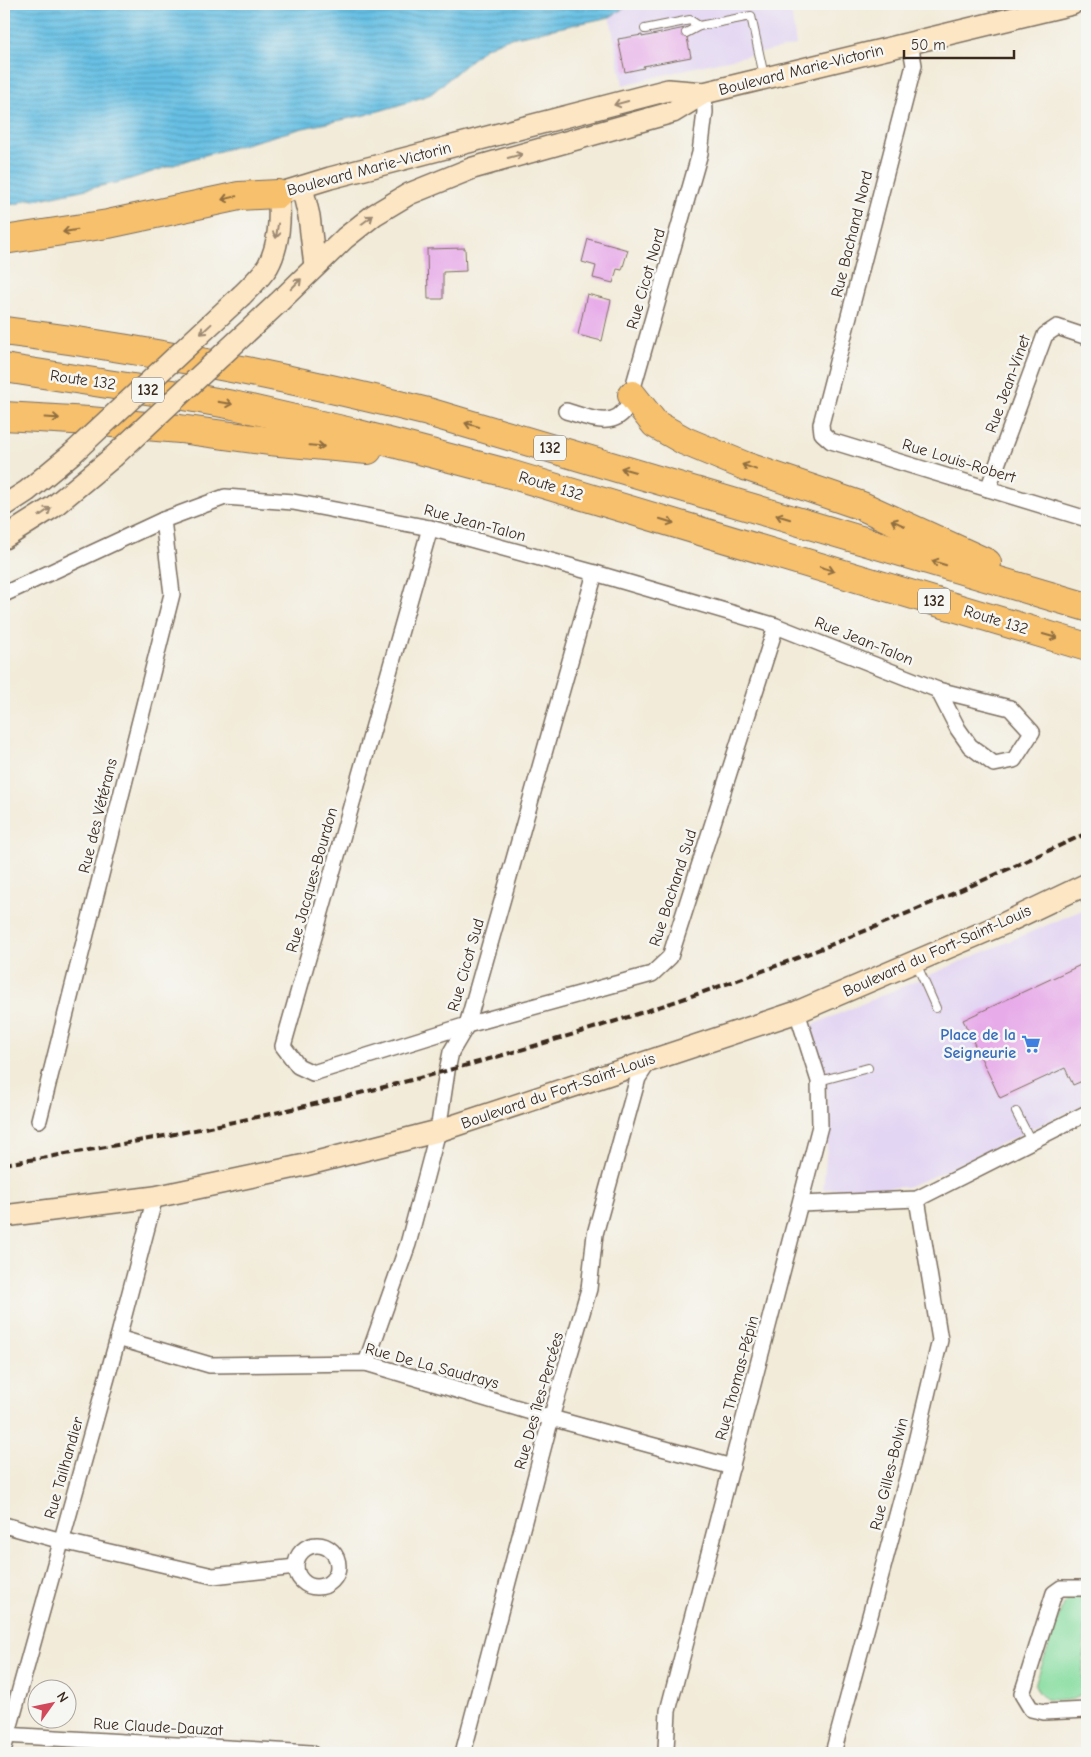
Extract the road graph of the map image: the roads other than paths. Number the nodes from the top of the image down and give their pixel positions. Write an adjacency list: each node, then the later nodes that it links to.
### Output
1 (1072, 4): 5 (street, Boulevard Marie-Victorin)
2 (700, 26): 3 (lane); 4 (lane); 6 (lane)
3 (645, 29)
4 (686, 33)
5 (910, 43): 6 (street, Boulevard Marie-Victorin); 17 (street, Rue Bachand Nord)
6 (765, 78): 7 (street, Boulevard Marie-Victorin)
7 (704, 93): 8 (street, Boulevard Marie-Victorin, one-way to 8); 10 (street, Boulevard Marie-Victorin, one-way to 7); 14 (street, Rue Cicot Nord)
8 (290, 191): 9 (highway, one-way to 9); 10 (street); 20 (street, Boulevard Marie-Victorin, one-way to 20, bridge)
9 (4, 240)
10 (315, 266): 24 (street, Boulevard Marie-Victorin, one-way to 10, bridge)
11 (4, 331): 27 (highway, 132, one-way to 11)
12 (1087, 337): 19 (street, Rue Jean-Vinet)
13 (4, 368): 18 (highway, Route 132 / 132, one-way to 18)
14 (632, 395): 15 (street, Rue Cicot Nord); 27 (highway, one-way to 14)
15 (566, 411)
16 (4, 416): 18 (highway, one-way to 18)
17 (822, 433): 19 (street, Rue Louis-Robert)
18 (452, 458): 29 (highway, Route 132 / 132, one-way to 29)
19 (988, 488): 21 (street, Rue Louis-Robert)
20 (4, 506)
21 (1087, 519)
22 (163, 520): 23 (street, Rue Jean-Talon); 26 (street, Rue Jean-Talon); 41 (street, Rue des Vétérans)
23 (430, 528): 25 (street, Rue Jean-Talon); 35 (street, Rue Jacques-Bourdon)
24 (4, 538)
25 (595, 573): 28 (street, Rue Jean-Talon); 35 (street, Rue Cicot Sud)
26 (4, 594)
27 (1087, 607)
28 (776, 626): 30 (street, Rue Jean-Talon); 35 (street, Rue Bachand Sud)
29 (1087, 647)
30 (938, 690): 30 (street, Rue Jean-Talon)
31 (1085, 892): 32 (street, Boulevard du Fort-Saint-Louis)
32 (915, 962): 33 (lane); 34 (street, Boulevard du Fort-Saint-Louis)
33 (936, 1008)
34 (797, 1012): 36 (street, Boulevard du Fort-Saint-Louis); 38 (street, Rue Thomas-Pépin)
35 (468, 1025): 42 (street, Rue Cicot Sud)
36 (650, 1060): 42 (street, Boulevard du Fort-Saint-Louis); 50 (street, Rue Des îles-Percées)
37 (868, 1068): 38 (lane)
38 (819, 1081): 46 (street, Rue Thomas-Pépin)
39 (1016, 1112): 43 (lane)
40 (1087, 1113): 43 (street)
41 (39, 1120)
42 (438, 1131): 44 (street, Boulevard du Fort-Saint-Louis); 49 (street, Rue Cicot Sud)
43 (1031, 1141): 45 (street)
44 (155, 1197): 47 (street, Boulevard du Fort-Saint-Louis); 48 (street, Rue Tailhandier)
45 (917, 1200): 46 (street); 62 (street, Rue Gilles-Bolvin)
46 (801, 1204): 51 (street, Rue Thomas-Pépin)
47 (4, 1216)
48 (118, 1338): 49 (street, Rue De La Saudrays); 53 (street, Rue Tailhandier)
49 (366, 1362): 50 (street, Rue De La Saudrays)
50 (552, 1418): 51 (street, Rue De La Saudrays); 60 (street, Rue Des îles-Percées)
51 (732, 1467): 61 (street, Rue Thomas-Pépin)
52 (4, 1525): 53 (street)
53 (62, 1541): 54 (street); 57 (street, Rue Tailhandier)
54 (296, 1567)
55 (1087, 1588): 56 (street)
56 (1087, 1710)
57 (5, 1739): 58 (street, Rue Claude-Dauzat)
58 (185, 1750): 59 (street, Rue Claude-Dauzat)
59 (311, 1753)
60 (463, 1753)
61 (668, 1753)
62 (833, 1753)

